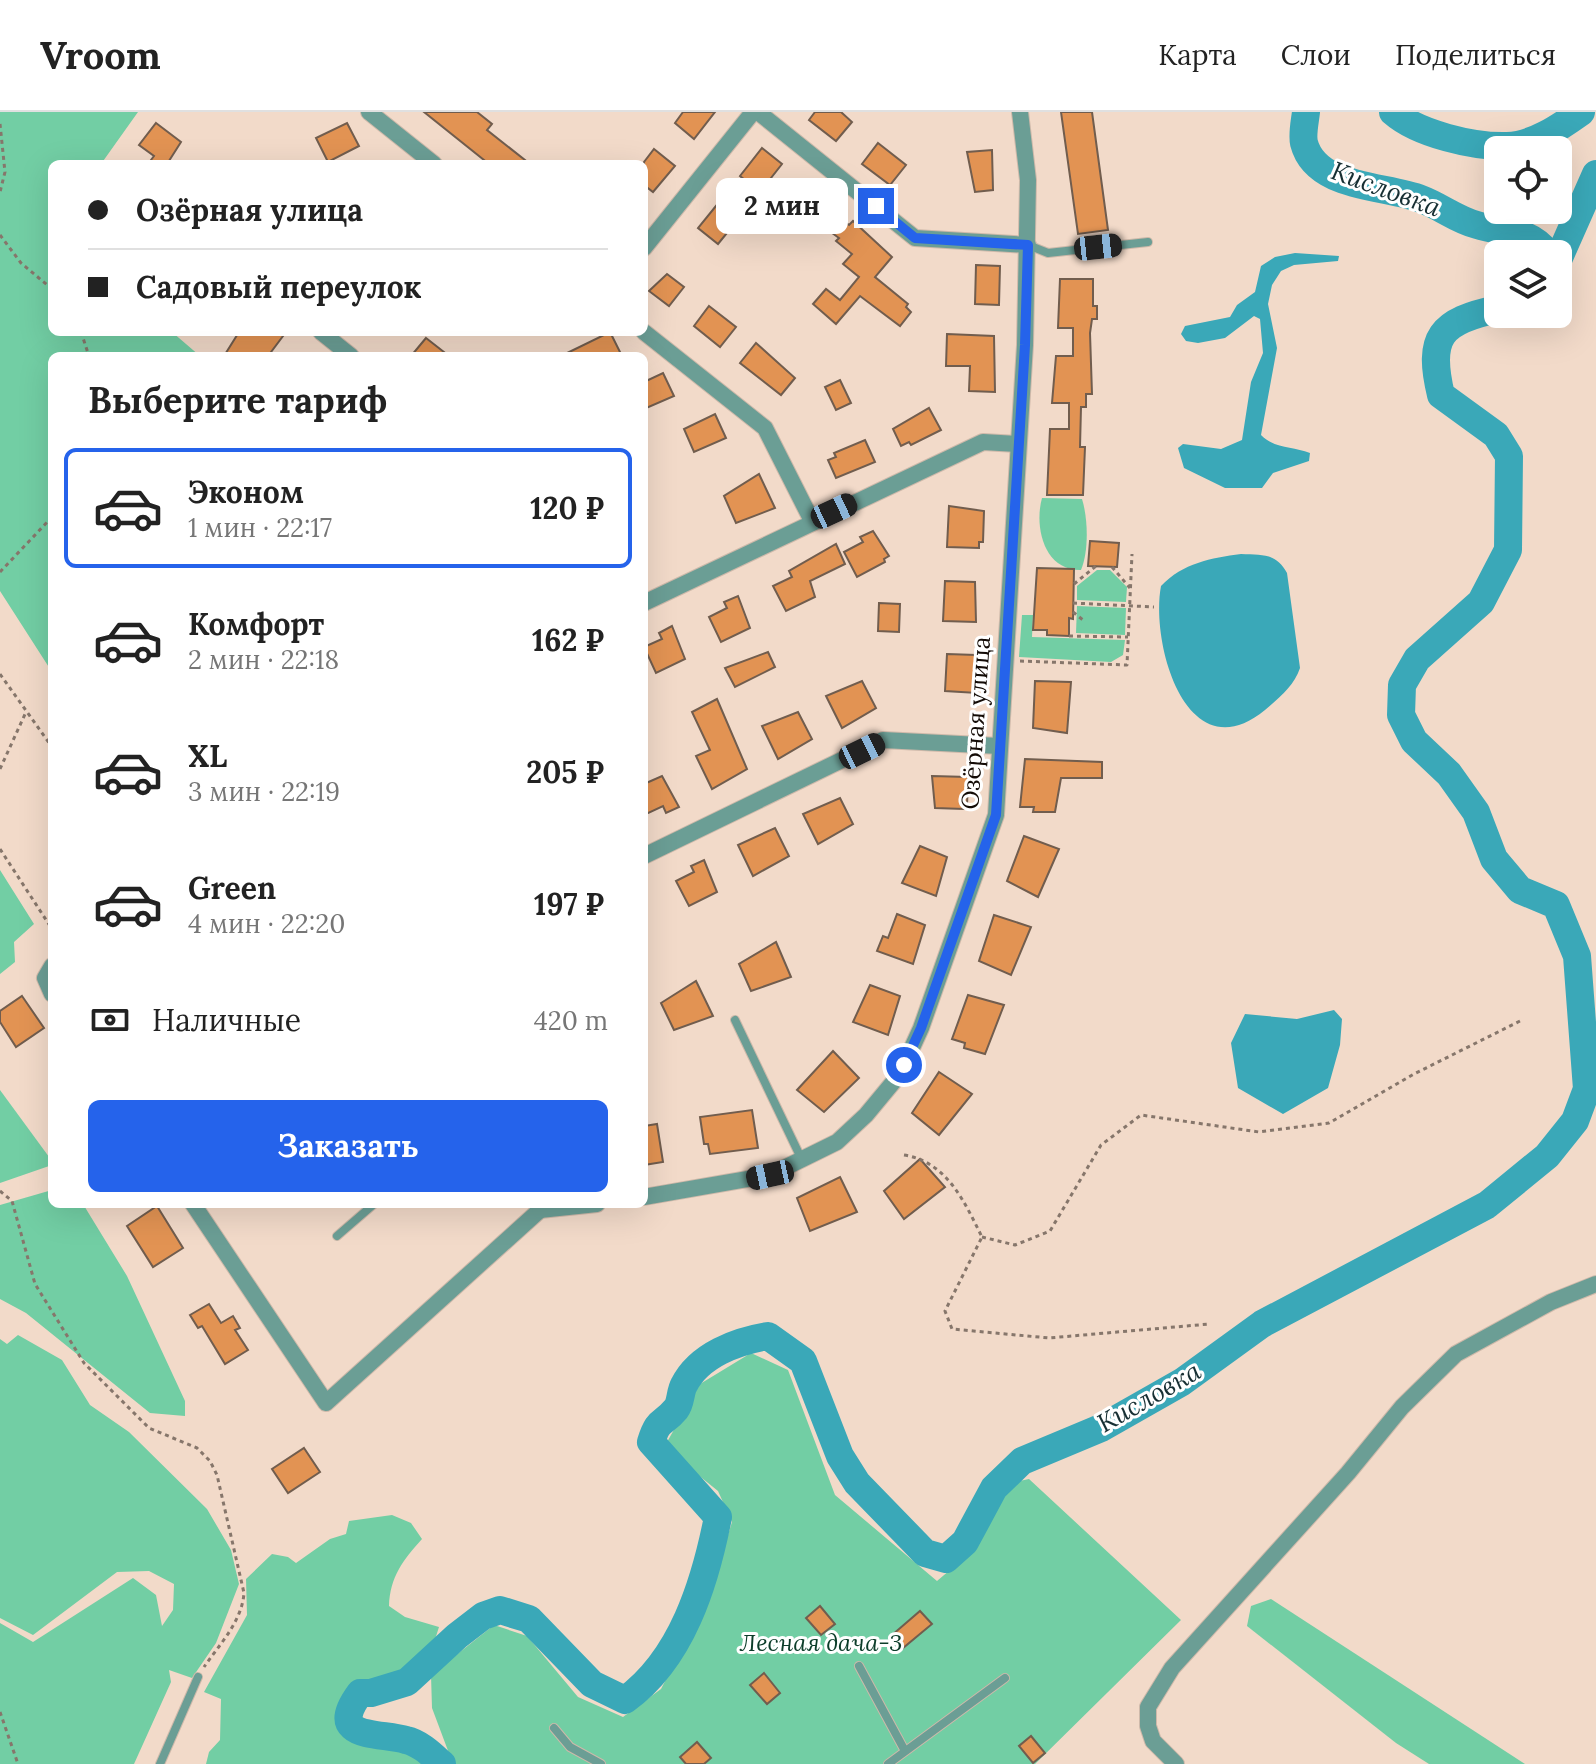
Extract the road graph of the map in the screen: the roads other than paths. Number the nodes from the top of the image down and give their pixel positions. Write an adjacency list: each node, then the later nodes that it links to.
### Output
1 (369, 112): 4 (street)
2 (756, 112): 6 (street); 7 (street)
3 (1020, 112): 7 (street, Озёрная улица)
4 (429, 160)
5 (1148, 242): 7 (lane)
6 (648, 243)
7 (1028, 245): 11 (street, Озёрная улица)
8 (648, 335): 12 (street)
9 (326, 336): 10 (street)
10 (346, 352)
11 (1017, 444): 12 (street); 14 (street, Озёрная улица)
12 (812, 521): 13 (street)
13 (648, 601)
14 (999, 746): 15 (street); 17 (street, Озёрная улица)
15 (648, 854)
16 (735, 1020): 17 (lane)
17 (802, 1161): 18 (street, Озёрная улица)
18 (648, 1196)
19 (196, 1208): 21 (street)
20 (369, 1208): 22 (lane)
21 (536, 1208)
22 (337, 1236)
23 (1596, 1284): 32 (street)
24 (859, 1666): 28 (lane)
25 (198, 1677): 29 (lane)
26 (1005, 1678): 28 (lane)
27 (554, 1728): 30 (lane)
28 (905, 1751): 31 (lane)
29 (160, 1764)
30 (601, 1764)
31 (888, 1764)
32 (1176, 1764)

